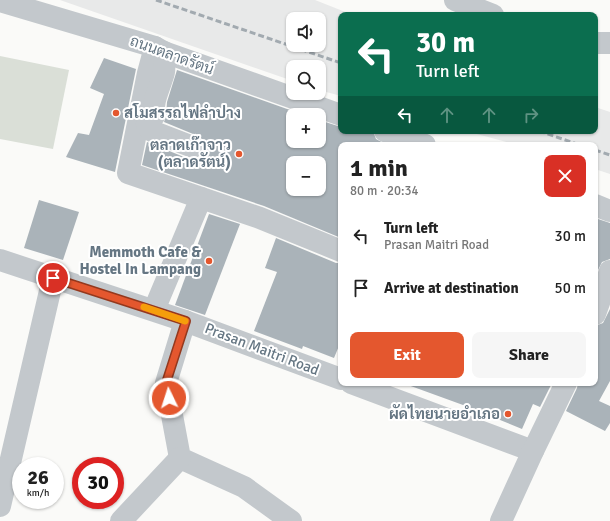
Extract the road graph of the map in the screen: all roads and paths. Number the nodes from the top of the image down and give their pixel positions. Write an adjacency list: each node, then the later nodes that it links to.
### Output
1 (456, 0): 3 (street)
2 (0, 1): 6 (street, ถนนตลาดรัตน์)
3 (486, 12)
4 (598, 43): 5 (street)
5 (610, 43)
6 (160, 50): 7 (street, ถนนตลาดรัตน์); 10 (street); 11 (street)
7 (338, 114)
8 (394, 134): 9 (street)
9 (416, 142)
10 (193, 147)
11 (201, 198): 14 (street); 19 (street)
12 (598, 206): 13 (street)
13 (610, 211)
14 (338, 244)
15 (0, 260): 17 (street, Prasan Maitri Road)
16 (610, 271): 18 (street)
17 (53, 278): 19 (street, Prasan Maitri Road); 26 (street)
18 (598, 305)
19 (154, 310): 20 (street, Prasan Maitri Road)
20 (186, 321): 21 (street, Prasan Maitri Road); 25 (street)
21 (338, 378)
22 (359, 386): 24 (street)
23 (565, 386): 24 (street)
24 (533, 451): 29 (street)
25 (180, 458): 27 (street); 28 (street)
26 (0, 506)
27 (121, 521)
28 (291, 521)
29 (501, 521)

